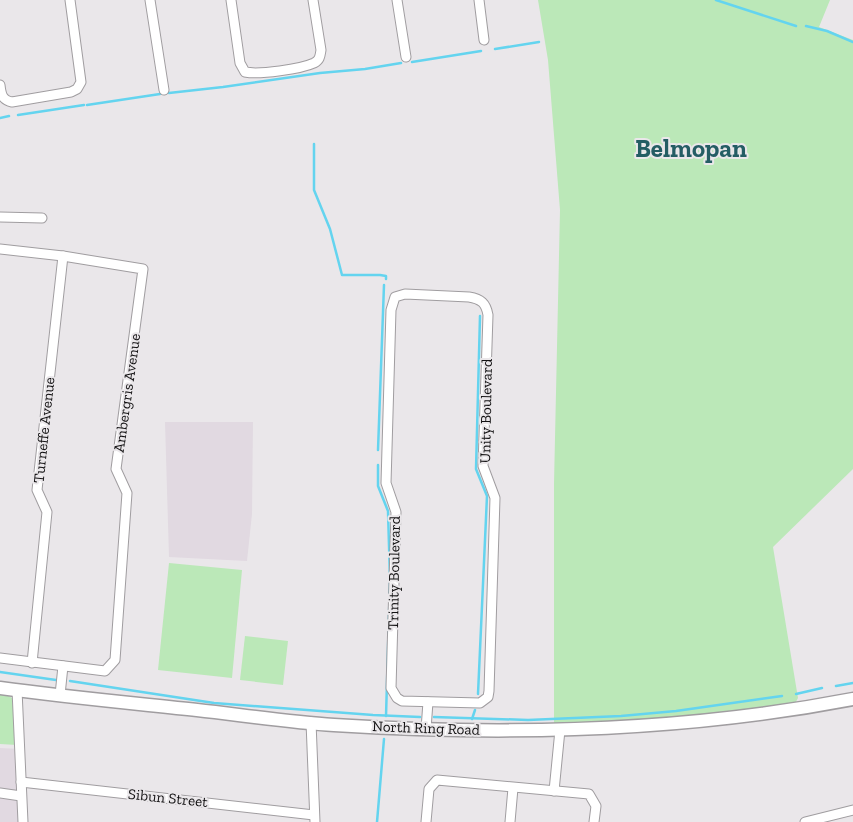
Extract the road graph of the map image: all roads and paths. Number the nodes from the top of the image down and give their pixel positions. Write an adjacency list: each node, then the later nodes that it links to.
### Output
1 (70, 0): 9 (street)
2 (150, 0): 10 (street)
3 (231, 0): 4 (street)
4 (313, 0)
5 (397, 0): 8 (street)
6 (479, 0): 7 (street)
7 (484, 40)
8 (406, 57)
9 (0, 84)
10 (164, 90)
11 (0, 217): 12 (street)
12 (42, 218)
13 (0, 249): 14 (street, Ambergris Avenue)
14 (62, 256): 17 (street, Turneffe Avenue); 18 (street, Ambergris Avenue)
15 (395, 297): 23 (street, Trinity Boulevard); 23 (street, Unity Boulevard)
16 (0, 658): 17 (street)
17 (32, 663): 18 (street)
18 (63, 666): 21 (street)
19 (0, 688): 20 (main road, North Ring Road)
20 (17, 690): 21 (main road, North Ring Road); 27 (street)
21 (60, 695): 24 (main road, North Ring Road)
22 (853, 699): 26 (main road, North Ring Road)
23 (428, 702): 25 (street)
24 (311, 722): 25 (main road, North Ring Road); 33 (street)
25 (426, 730): 26 (main road, North Ring Road)
26 (560, 730): 29 (street)
27 (21, 782): 31 (street); 33 (street, Sibun Street)
28 (513, 788): 29 (street); 35 (street); 36 (street)
29 (554, 791): 37 (street)
30 (0, 793): 31 (street)
31 (21, 796): 34 (street)
32 (853, 810): 38 (street)
33 (315, 818)
34 (23, 822)
35 (426, 822)
36 (510, 822)
37 (594, 822)
38 (805, 822)

